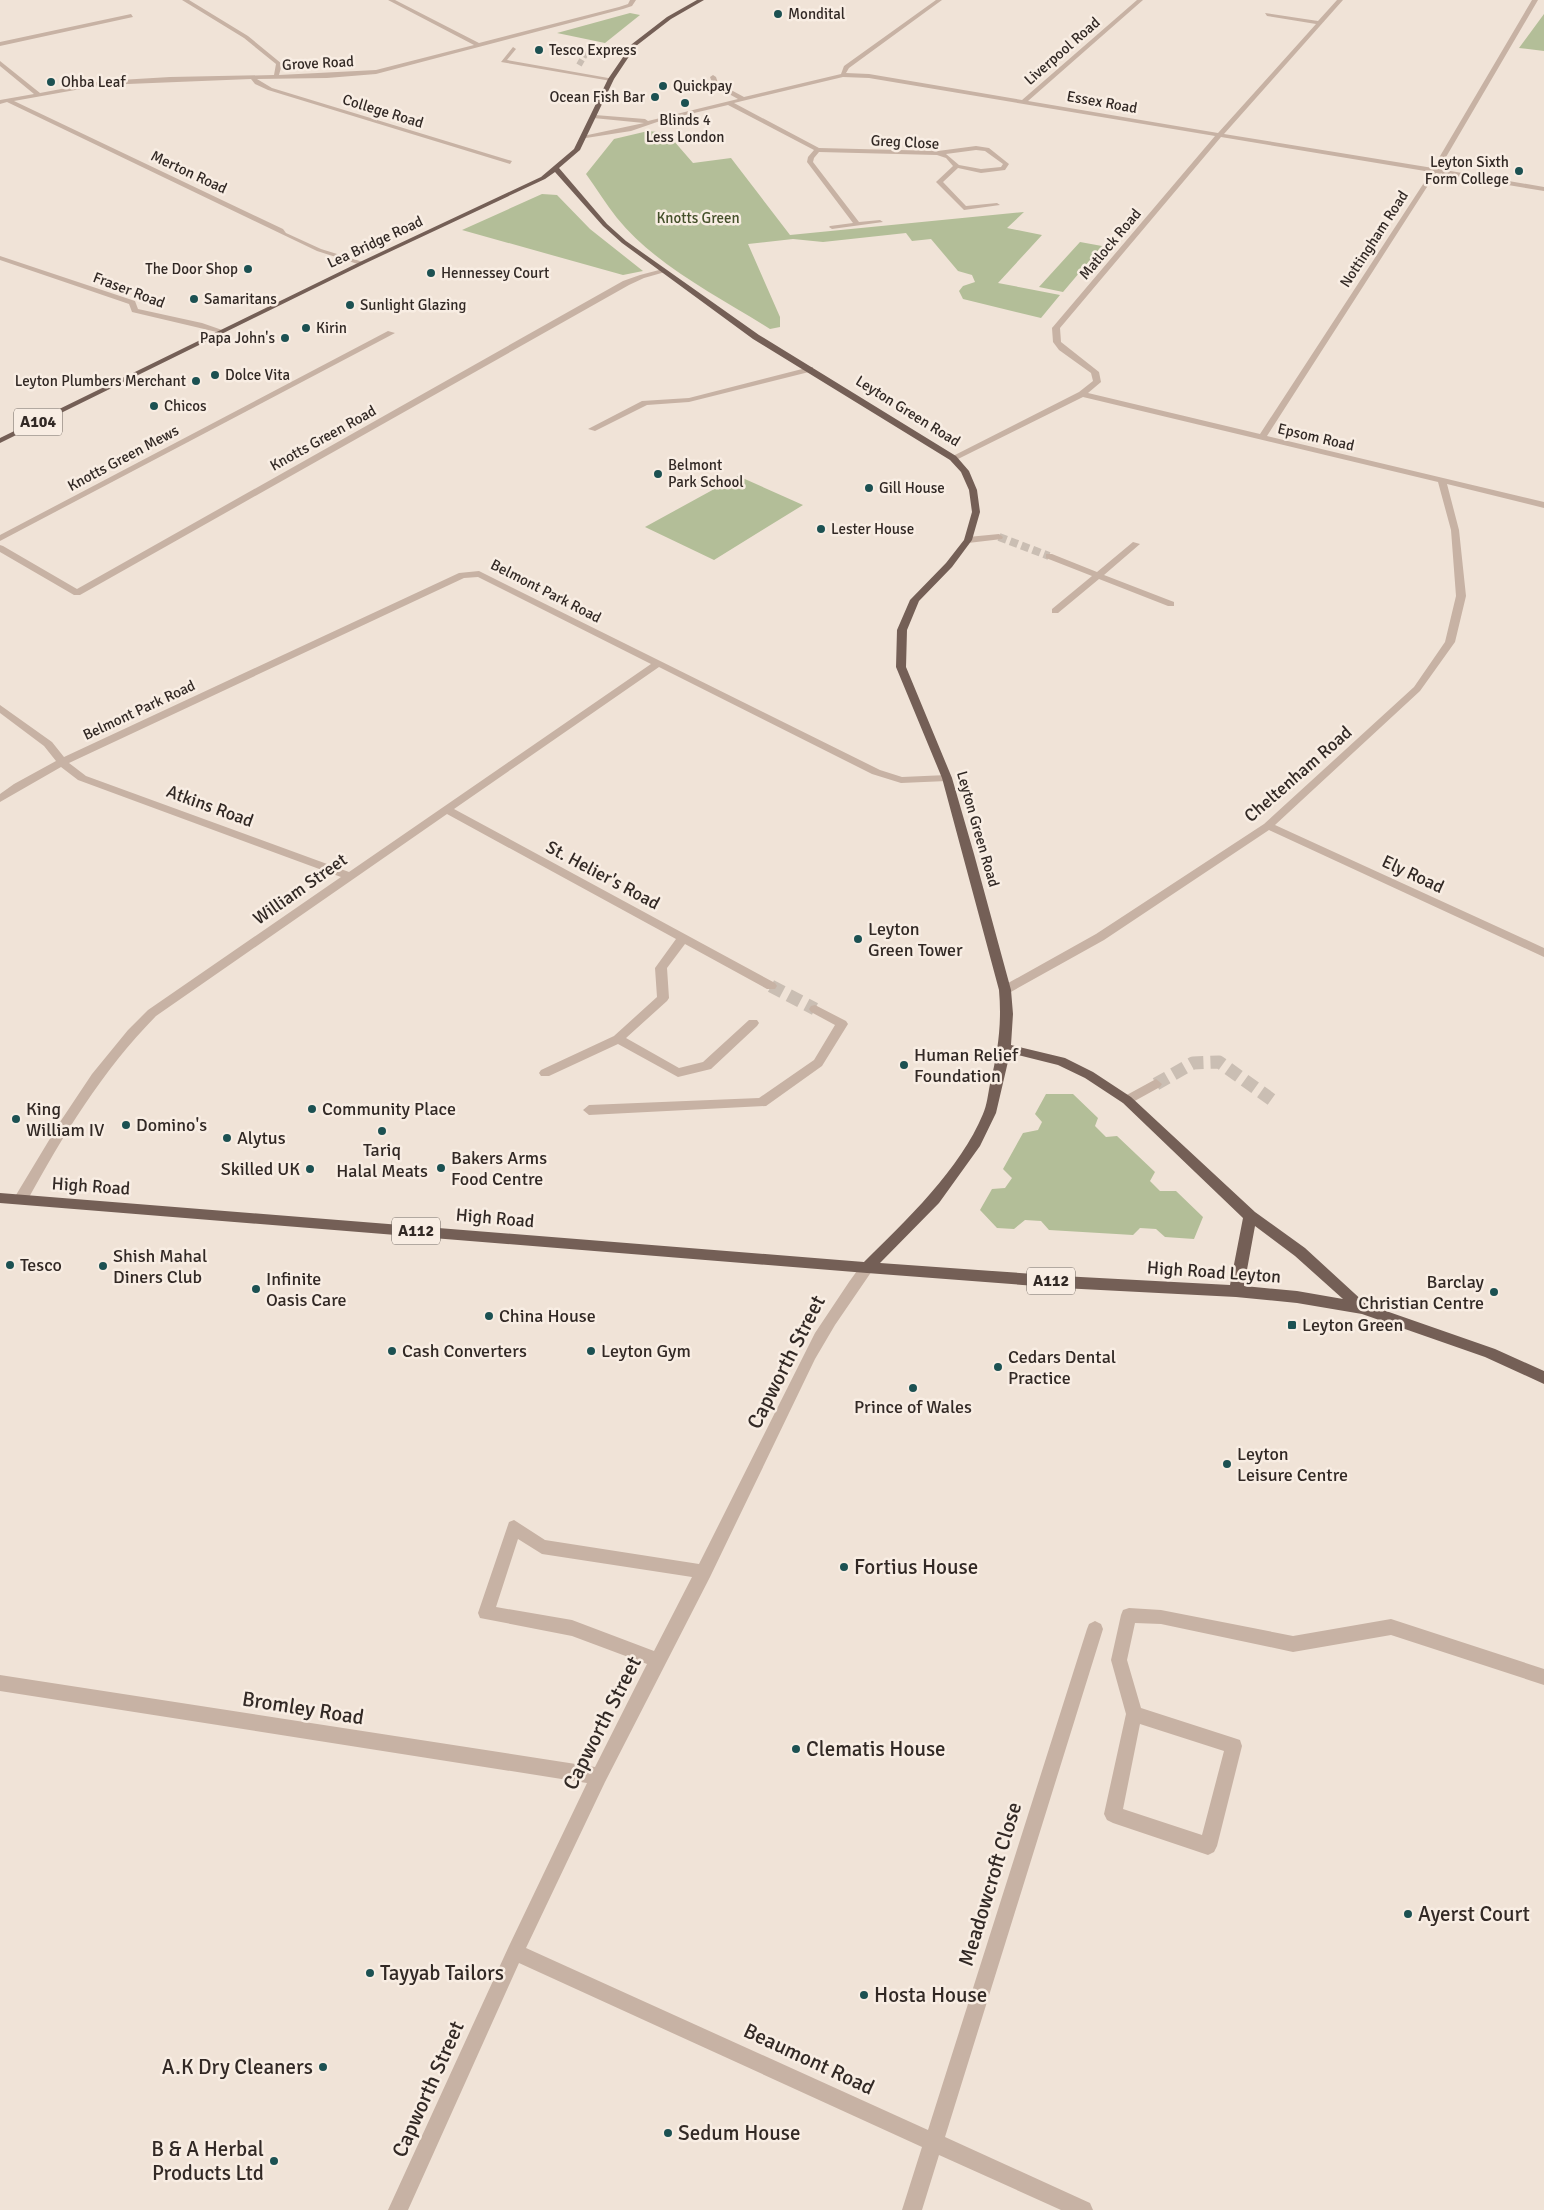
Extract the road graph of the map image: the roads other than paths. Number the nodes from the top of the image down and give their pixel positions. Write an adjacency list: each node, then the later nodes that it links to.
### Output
1 (185, 0): 23 (street)
2 (391, 0): 13 (street)
3 (701, 0): 16 (main road, Lea Bridge Road / A104)
4 (939, 0): 20 (street)
5 (1140, 0): 28 (street, Liverpool Road)
6 (1340, 0): 11 (street, Matlock Road)
7 (1535, 0): 39 (street, Nottingham Road)
8 (631, 3): 13 (street, Grove Road)
9 (1267, 14): 11 (street)
10 (131, 16): 12 (street)
11 (1319, 23): 32 (street, Matlock Road)
12 (0, 44)
13 (480, 46): 23 (street, Grove Road)
14 (513, 49): 19 (street)
15 (586, 53): 16 (street)
16 (628, 53): 24 (main road, Lea Bridge Road / A104)
17 (0, 62): 25 (street)
18 (579, 65): 19 (street)
19 (572, 74): 24 (street)
20 (843, 75): 26 (street, Essex Road); 28 (street, Essex Road)
21 (713, 77): 26 (street)
22 (252, 78): 23 (street, Grove Road); 25 (street, Grove Road); 36 (street, College Road)
23 (276, 78)
24 (611, 79): 30 (main road, Lea Bridge Road / A104)
25 (37, 93): 27 (street, Grove Road)
26 (744, 100): 29 (street, Essex Road)
27 (4, 101): 46 (street, Merton Road)
28 (1024, 102): 32 (street, Essex Road)
29 (730, 103): 31 (street, Essex Road); 34 (street, Greg Close)
30 (595, 117): 31 (street, Essex Road); 33 (main road, Lea Bridge Road / A104)
31 (658, 120): 33 (street, Essex Road)
32 (1220, 134): 39 (street, Essex Road); 51 (street, Matlock Road)
33 (586, 136): 38 (main road, Lea Bridge Road / A104)
34 (818, 150): 35 (street, Greg Close); 43 (street)
35 (938, 153): 37 (street, Greg Close); 37 (street)
36 (510, 162)
37 (957, 166): 41 (street, Greg Close)
38 (556, 170): 46 (main road, Lea Bridge Road / A104); 47 (main road, Leyton Green Road)
39 (1435, 170): 40 (street, Essex Road); 53 (street, Nottingham Road)
40 (1544, 189)
41 (997, 205)
42 (880, 222): 43 (street)
43 (857, 224): 44 (street)
44 (832, 226)
45 (0, 258): 48 (street, Fraser Road)
46 (361, 263): 48 (main road, Lea Bridge Road / A104)
47 (663, 271): 50 (main road, Leyton Green Road); 62 (street, Knotts Green Road)
48 (221, 331): 54 (main road, Lea Bridge Road / A104)
49 (391, 333): 59 (street, Knotts Green Mews)
50 (810, 369): 52 (street); 55 (main road, Leyton Green Road)
51 (1082, 394): 53 (street, Epsom Road); 55 (street, Matlock Road)
52 (592, 429)
53 (1262, 438): 56 (street, Epsom Road)
54 (0, 440)
55 (954, 458): 60 (main road, Leyton Green Road)
56 (1442, 480): 57 (street, Epsom Road); 73 (street, Cheltenham Road)
57 (1544, 504)
58 (999, 537): 60 (street)
59 (0, 538)
60 (968, 540): 70 (main road, Leyton Green Road)
61 (1136, 544): 64 (street)
62 (0, 548)
63 (1049, 556): 64 (street)
64 (1097, 576): 65 (street); 66 (street)
65 (1171, 604)
66 (1055, 611)
67 (657, 664): 69 (street, Belmont Park Road); 70 (street, Belmont Park Road); 72 (street, William Street)
68 (0, 708): 69 (street, Atkins Road)
69 (62, 762): 71 (street, Belmont Park Road); 74 (street, Atkins Road)
70 (948, 778): 78 (main road, Leyton Green Road)
71 (0, 799)
72 (445, 809): 74 (street, William Street); 75 (street, St. Helier's Road)
73 (1268, 826): 76 (street, Ely Road); 78 (street, Cheltenham Road)
74 (350, 876): 88 (street, William Street)
75 (683, 938): 77 (street, St. Helier's Road); 81 (street)
76 (1544, 953)
77 (771, 986)
78 (1004, 990): 82 (main road, Leyton Green Road)
79 (816, 1009): 86 (street)
80 (753, 1023): 81 (street)
81 (618, 1039): 83 (street)
82 (1005, 1048): 85 (main road); 90 (main road, Leyton Green Road)
83 (545, 1073)
84 (1156, 1084): 85 (street)
85 (1127, 1100): 89 (main road)
86 (589, 1110)
87 (0, 1198): 88 (main road, High Road / A112)
88 (21, 1200): 90 (main road, High Road / A112)
89 (1250, 1216): 91 (main road); 92 (main road)
90 (867, 1268): 91 (main road, High Road Leyton / A112); 94 (street, Capworth Street)
91 (1236, 1290): 92 (main road, High Road Leyton / A112)
92 (1362, 1308): 93 (main road, High Road Leyton / A112)
93 (1544, 1378)
94 (704, 1572): 96 (street, Capworth Street); 96 (street)
95 (1095, 1629): 102 (street, Meadowcroft Close)
96 (659, 1661): 100 (street, Capworth Street)
97 (1544, 1677): 99 (street)
98 (0, 1683): 100 (street, Bromley Road)
99 (1134, 1714): 99 (street)
100 (600, 1776): 101 (street, Capworth Street)
101 (515, 1952): 102 (street, Beaumont Road); 103 (street, Capworth Street)
102 (934, 2142): 104 (street, Meadowcroft Close); 105 (street, Beaumont Road)
103 (398, 2210)
104 (912, 2210)
105 (1083, 2210)

